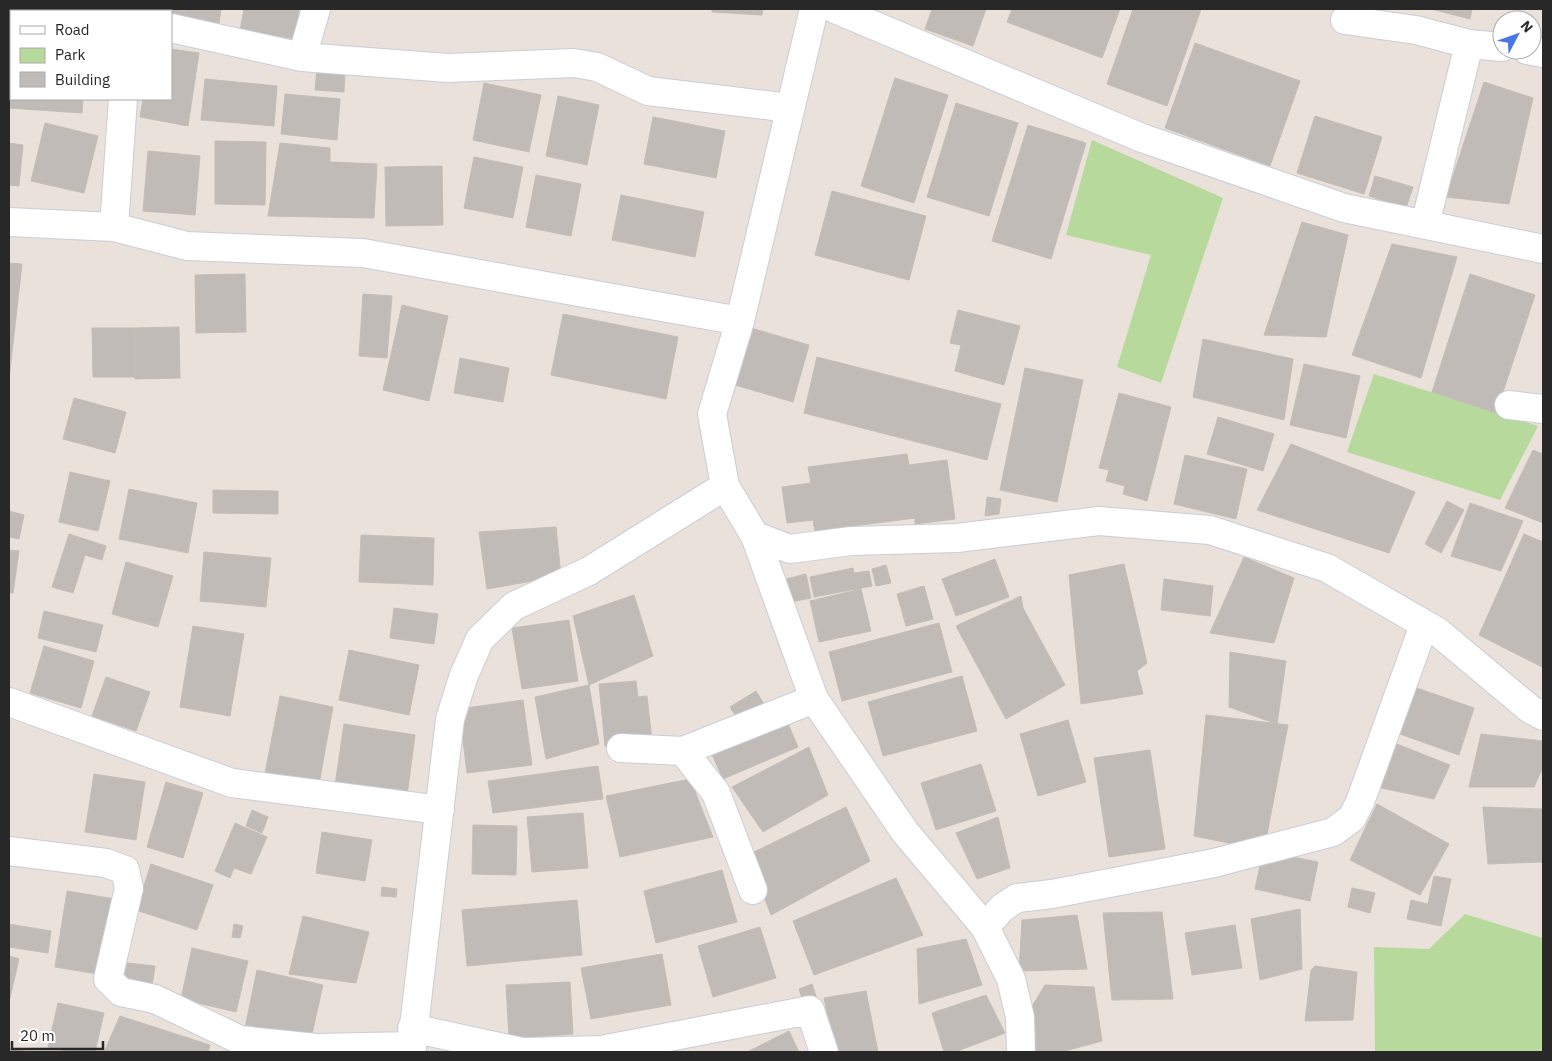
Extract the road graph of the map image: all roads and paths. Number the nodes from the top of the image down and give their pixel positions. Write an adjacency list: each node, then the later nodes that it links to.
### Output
1 (316, 9): 9 (street)
2 (814, 9): 11 (street)
3 (835, 9): 13 (street)
4 (1419, 19): 5 (street); 7 (street)
5 (1345, 20)
6 (172, 28): 9 (street)
7 (1469, 44): 8 (street); 13 (street)
8 (1492, 46)
9 (302, 57): 11 (street)
10 (123, 100): 14 (street)
11 (790, 108): 16 (street)
12 (9, 222): 14 (street)
13 (1425, 225): 15 (street)
14 (114, 227): 16 (street)
15 (1543, 249)
16 (740, 321): 19 (street)
17 (1509, 406): 18 (street)
18 (1543, 409)
19 (725, 486): 20 (street); 27 (street)
20 (755, 536): 21 (street); 22 (street)
21 (1424, 624): 24 (street); 30 (street)
22 (814, 698): 26 (street); 30 (street)
23 (9, 702): 27 (street)
24 (1543, 716)
25 (621, 748): 26 (street)
26 (683, 751): 29 (street)
27 (440, 810): 31 (street)
28 (9, 850): 31 (street)
29 (753, 890)
30 (985, 927): 35 (street)
31 (412, 1042): 32 (street)
32 (522, 1052)
33 (527, 1052): 34 (street)
34 (824, 1052)
35 (1021, 1052)

